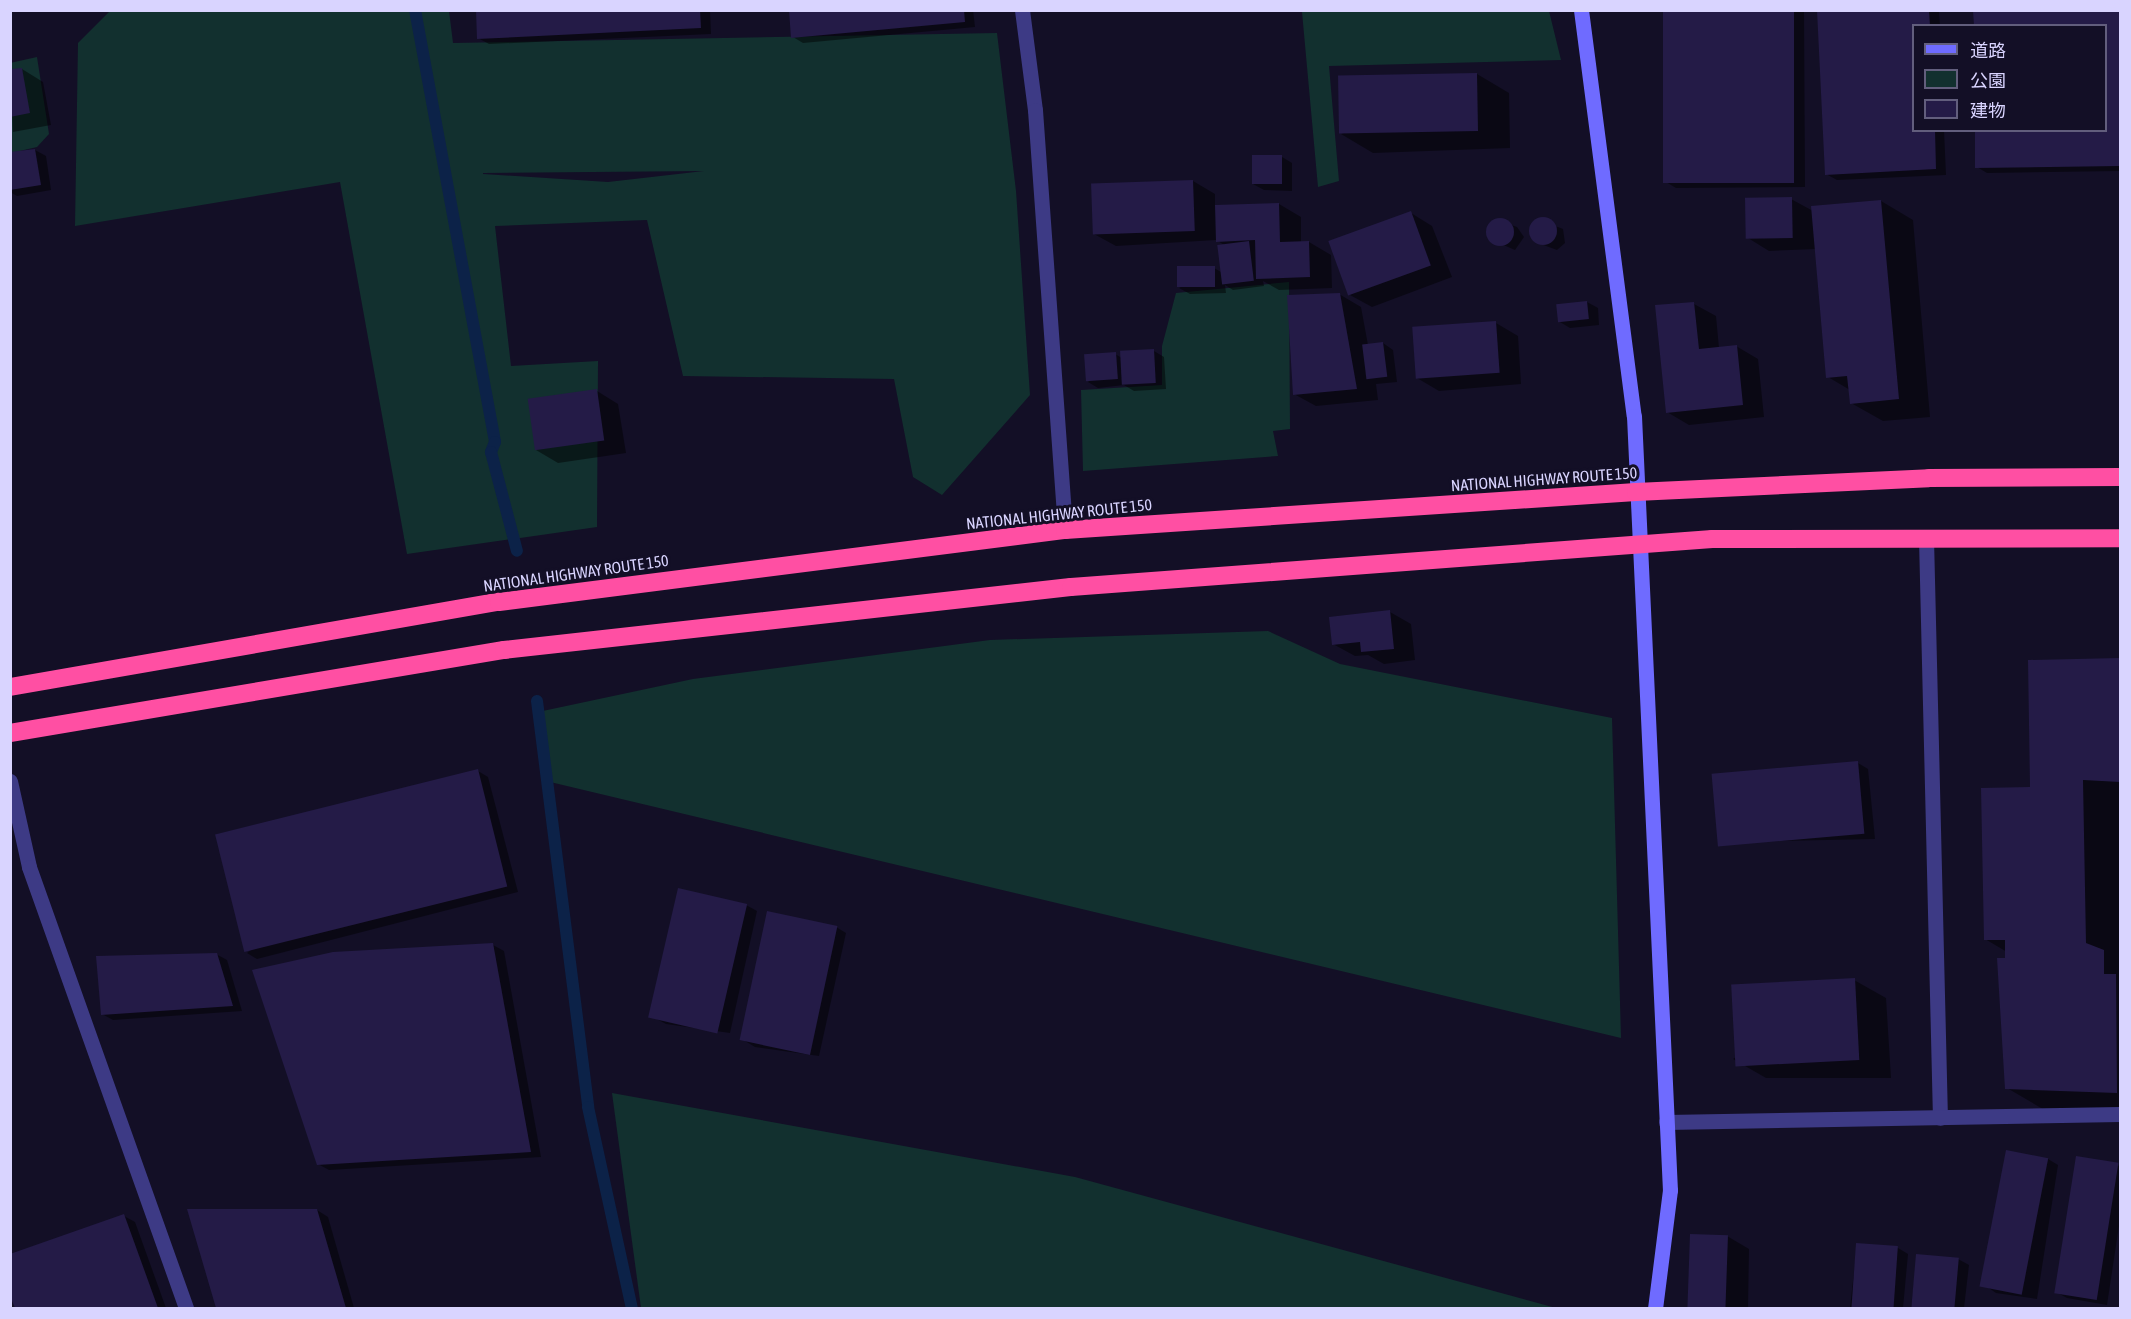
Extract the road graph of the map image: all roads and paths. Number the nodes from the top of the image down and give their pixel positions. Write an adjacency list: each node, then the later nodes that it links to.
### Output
1 (1022, 10): 5 (street)
2 (1581, 10): 4 (street)
3 (2121, 477): 4 (highway, NATIONAL HIGHWAY ROUTE 150)
4 (1636, 492): 5 (highway, NATIONAL HIGHWAY ROUTE 150); 8 (street)
5 (1065, 530): 9 (highway, NATIONAL HIGHWAY ROUTE 150)
6 (1926, 538): 7 (highway); 8 (highway); 13 (street)
7 (2121, 538)
8 (1638, 544): 10 (highway); 14 (street)
9 (10, 687)
10 (10, 733)
11 (10, 781): 15 (street)
12 (2121, 1114): 13 (street)
13 (1940, 1118): 14 (street)
14 (1666, 1122): 16 (street)
15 (186, 1308)
16 (1655, 1308)

